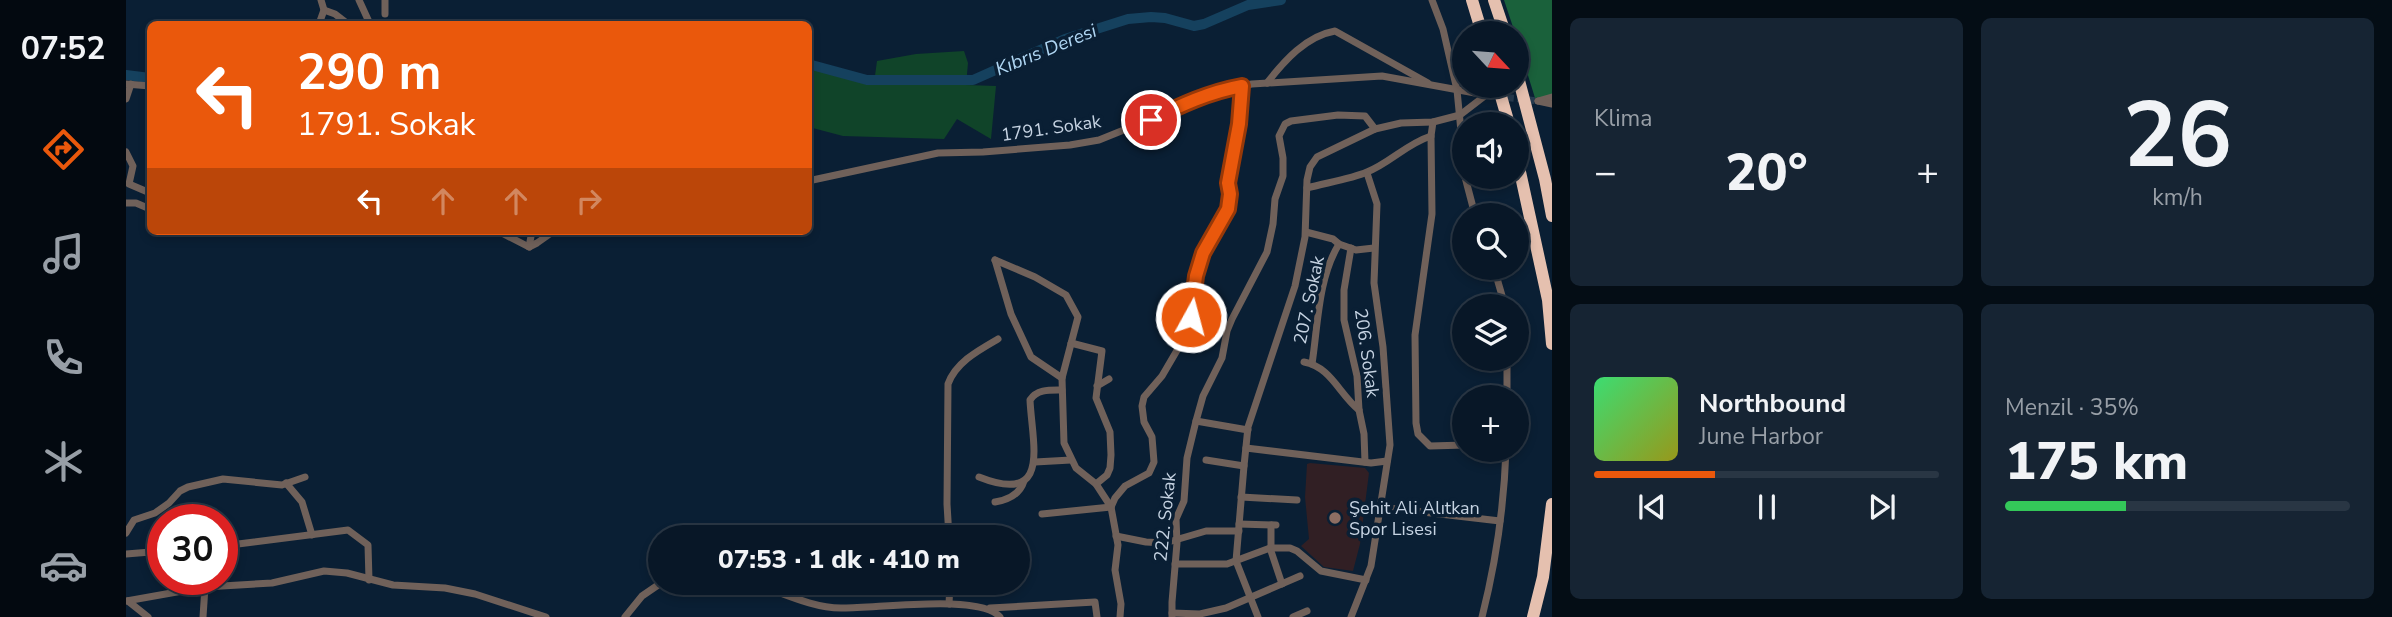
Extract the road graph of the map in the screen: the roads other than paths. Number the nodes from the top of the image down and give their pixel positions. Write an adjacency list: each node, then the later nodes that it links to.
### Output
1 (321, 0): 7 (street)
2 (359, 0): 11 (street)
3 (385, 0): 8 (street)
4 (1432, 0): 14 (street)
5 (1472, 0): 12 (highway)
6 (1494, 0): 13 (highway)
7 (324, 10): 9 (street); 10 (street)
8 (385, 14)
9 (320, 21)
10 (344, 21)
11 (369, 21)
12 (1478, 21)
13 (1501, 21)
14 (1452, 68)
15 (1267, 83): 17 (street, 1791. Sokak); 17 (street); 19 (street, 1791. Sokak)
16 (129, 84): 18 (street); 24 (street)
17 (1431, 85): 20 (street, 1791. Sokak)
18 (147, 86)
19 (1242, 86): 33 (street, 1791. Sokak); 76 (street)
20 (1452, 89)
21 (1552, 97): 25 (street)
22 (1482, 98): 26 (street, 1791. Sokak)
23 (1524, 98): 39 (highway)
24 (126, 99)
25 (1552, 104)
26 (1464, 112)
27 (1452, 117): 28 (street)
28 (1433, 121): 29 (street); 30 (street)
29 (1375, 129): 34 (street); 56 (street)
30 (1430, 136): 32 (street); 58 (street)
31 (126, 152): 36 (street)
32 (1367, 173): 34 (street); 47 (street)
33 (812, 180)
34 (1307, 188): 40 (street)
35 (1524, 189): 50 (highway)
36 (147, 191)
37 (126, 203): 38 (street)
38 (147, 208)
39 (1552, 216)
40 (1306, 232): 44 (street); 57 (street)
41 (506, 235): 45 (street)
42 (531, 235): 45 (street)
43 (548, 235): 45 (street)
44 (1339, 244): 46 (street); 55 (street, 207. Sokak)
45 (528, 247)
46 (1350, 248): 47 (street); 55 (street, 206. Sokak)
47 (1374, 248): 62 (street)
48 (998, 339): 80 (street)
49 (1072, 343): 51 (street); 51 (street); 53 (street)
50 (1552, 344)
51 (1062, 378): 54 (street)
52 (1110, 379): 53 (street)
53 (1097, 386): 71 (street)
54 (1062, 390): 60 (street); 63 (street)
55 (1359, 410): 64 (street, 206. Sokak)
56 (1196, 421): 57 (street); 85 (street, 222. Sokak)
57 (1248, 430): 59 (street)
58 (1452, 445)
59 (1246, 448): 64 (street); 66 (street)
60 (1071, 460): 63 (street); 71 (street)
61 (1206, 460): 66 (street)
62 (1387, 461): 64 (street); 77 (street)
63 (1035, 462): 69 (street)
64 (1366, 462)
65 (1505, 462): 79 (street)
66 (1244, 466): 72 (street)
67 (305, 477): 70 (street)
68 (979, 477): 69 (street)
69 (1026, 477): 74 (street)
70 (286, 483): 82 (street); 83 (street)
71 (1096, 484): 76 (street)
72 (1241, 497): 73 (street); 81 (street)
73 (1297, 500)
74 (995, 502)
75 (1552, 504): 119 (highway)
76 (1111, 506): 78 (street); 84 (street)
77 (1380, 507): 79 (street); 94 (street)
78 (1042, 514)
79 (1500, 521): 118 (street)
80 (948, 525)
81 (1239, 527): 85 (street); 87 (street); 90 (street)
82 (126, 533)
83 (312, 535): 86 (street); 93 (street)
84 (1116, 536): 85 (street); 114 (street)
85 (1177, 540): 91 (street, 222. Sokak)
86 (238, 544)
87 (1270, 548): 90 (street); 94 (street); 95 (street)
88 (147, 552): 89 (street)
89 (126, 554)
90 (1236, 561): 91 (street); 102 (street)
91 (1175, 564): 107 (street, 222. Sokak)
92 (1300, 576): 95 (street)
93 (369, 580): 96 (street); 110 (street)
94 (1366, 580): 117 (street)
95 (1282, 584): 102 (street)
96 (238, 585)
97 (648, 592): 111 (street)
98 (160, 595): 103 (street)
99 (204, 595): 109 (street)
100 (791, 595): 104 (street)
101 (949, 595): 104 (street)
102 (1250, 596): 107 (street); 115 (street)
103 (127, 601): 108 (street)
104 (949, 604): 105 (street)
105 (989, 608): 112 (street); 113 (street)
106 (1307, 611): 116 (street)
107 (1172, 615)
108 (148, 617)
109 (203, 617)
110 (546, 617)
111 (625, 617)
112 (1000, 617)
113 (1097, 617)
114 (1119, 617)
115 (1258, 617)
116 (1293, 617)
117 (1351, 617)
118 (1482, 617)
119 (1533, 617)

